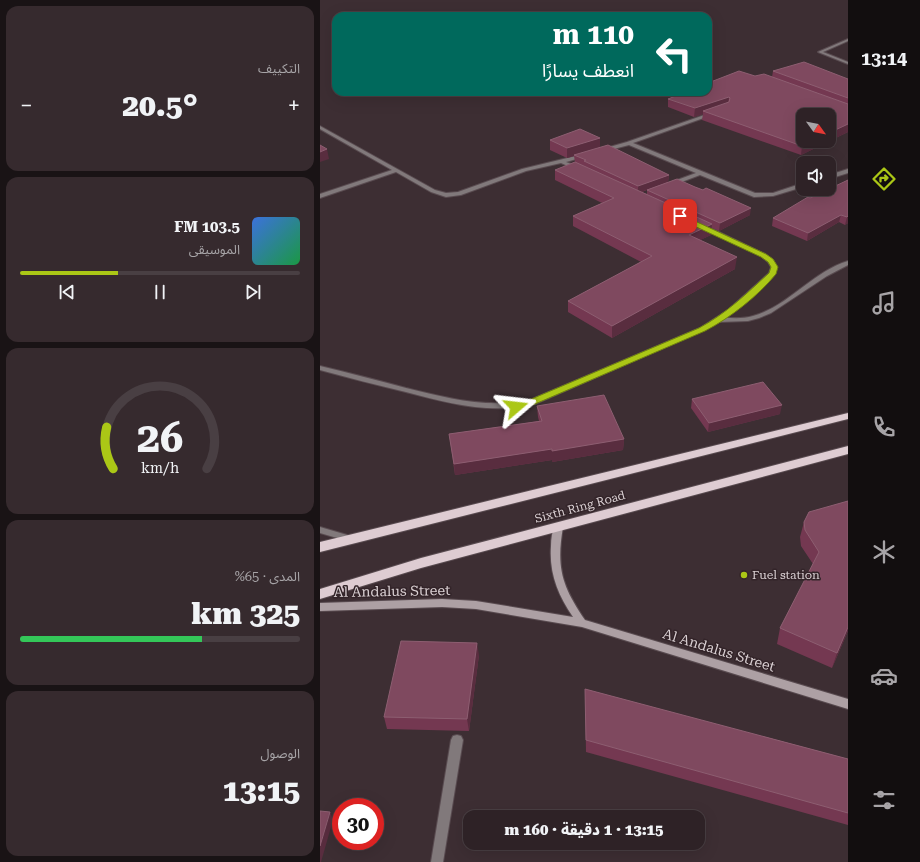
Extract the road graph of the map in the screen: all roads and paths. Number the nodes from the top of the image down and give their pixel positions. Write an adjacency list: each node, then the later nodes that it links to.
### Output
1 (848, 40): 2 (street)
2 (848, 63)
3 (719, 110): 5 (street)
4 (320, 127): 9 (street)
5 (629, 143): 6 (street); 12 (street)
6 (600, 151)
7 (592, 153): 8 (street)
8 (563, 162): 9 (street); 10 (street)
9 (397, 170): 16 (street)
10 (584, 171)
11 (848, 171): 13 (street)
12 (700, 173): 14 (street); 15 (street)
13 (836, 175)
14 (666, 186)
15 (796, 188)
16 (320, 196)
17 (694, 223): 19 (street)
18 (848, 263): 19 (street)
19 (720, 320): 20 (street)
20 (320, 368)
21 (848, 416): 25 (highway, Sixth Ring Road)
22 (848, 450): 23 (highway, Sixth Ring Road)
23 (558, 527): 27 (highway, Sixth Ring Road); 29 (main road)
24 (320, 530): 25 (street)
25 (351, 539): 26 (highway, Sixth Ring Road)
26 (320, 547)
27 (320, 594)
28 (320, 607): 29 (main road, Al Andalus Street)
29 (582, 623): 30 (main road, Al Andalus Street)
30 (848, 704)
31 (457, 740): 32 (street)
32 (437, 862)

